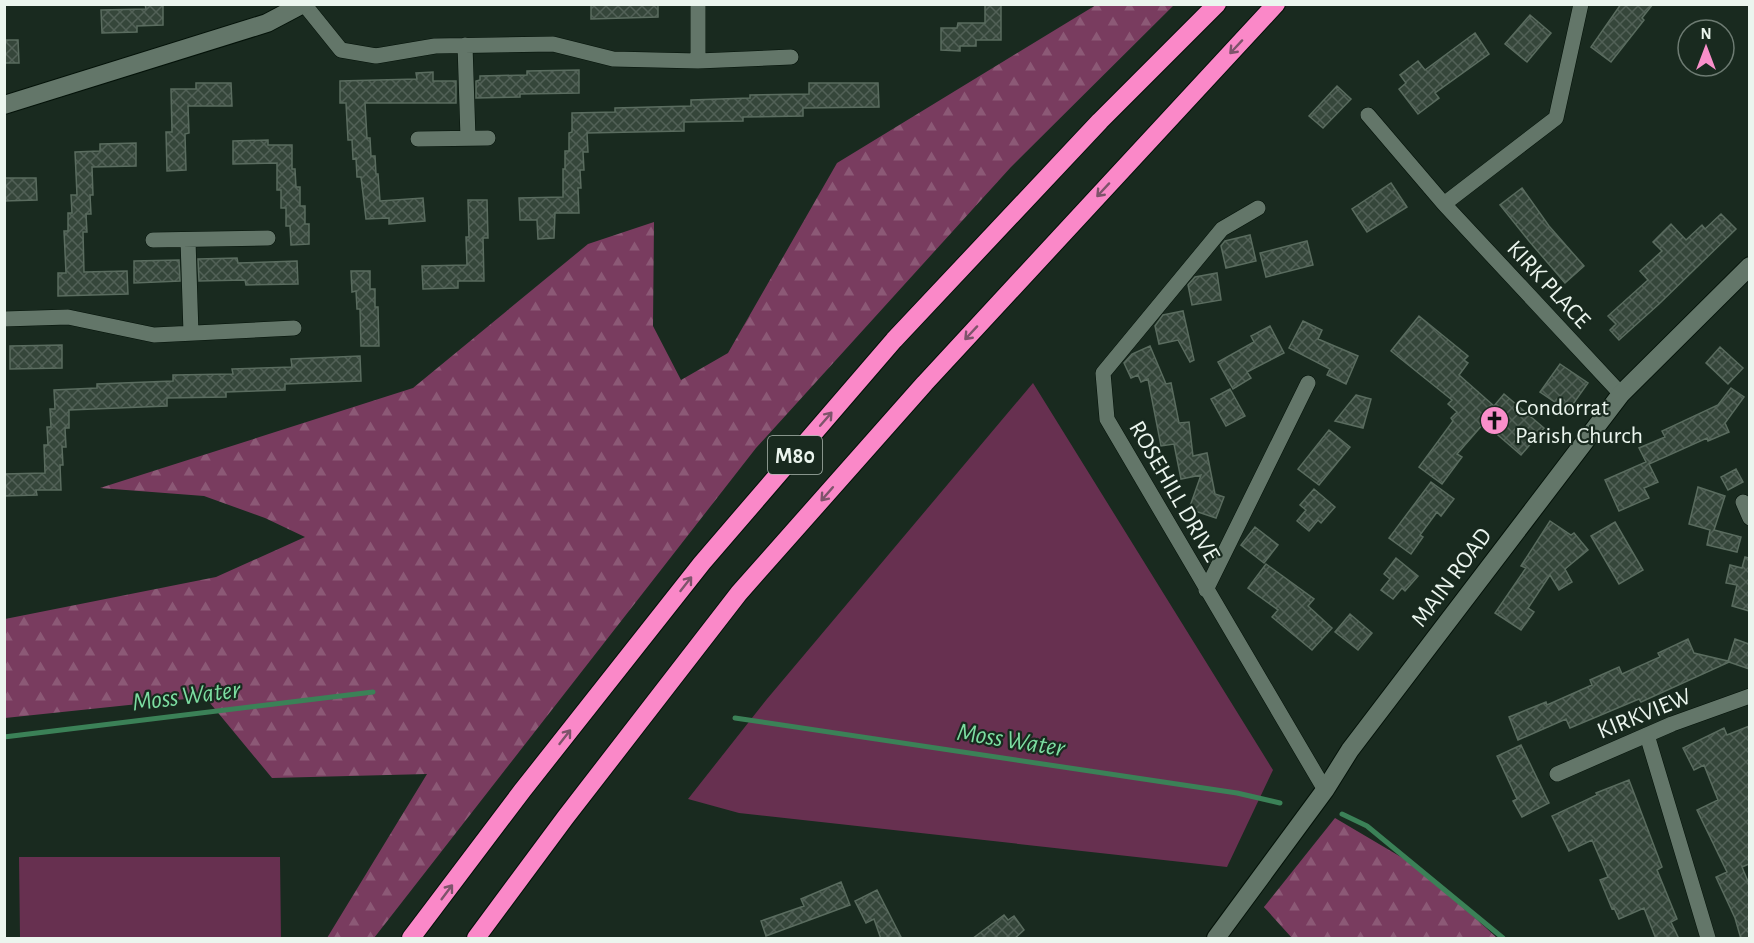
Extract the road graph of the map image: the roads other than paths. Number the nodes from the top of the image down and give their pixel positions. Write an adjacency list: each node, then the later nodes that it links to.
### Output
1 (304, 4): 6 (street); 9 (street)
2 (698, 4): 8 (street)
3 (1217, 4): 32 (highway, M80, one-way to 3)
4 (1276, 4): 33 (highway, M80, one-way to 33)
5 (1581, 4): 14 (street)
6 (465, 45): 8 (street); 11 (street)
7 (791, 57): 8 (street)
8 (698, 61)
9 (4, 105)
10 (1368, 115): 14 (street, KIRK PLACE)
11 (468, 138): 12 (street); 13 (street)
12 (489, 138)
13 (418, 140)
14 (1444, 204): 24 (street, KIRK PLACE)
15 (1258, 208): 27 (street, ROSEHILL DRIVE)
16 (268, 238): 18 (street)
17 (153, 240): 18 (street)
18 (189, 240): 22 (street)
19 (1749, 266): 24 (street, MAIN ROAD)
20 (4, 319): 22 (street)
21 (294, 328): 22 (street)
22 (192, 333)
23 (1308, 384): 27 (street)
24 (1620, 394): 31 (street, MAIN ROAD)
25 (1743, 502): 26 (street)
26 (1749, 518)
27 (1206, 590): 31 (street, ROSEHILL DRIVE)
28 (1749, 696): 29 (street, KIRKVIEW)
29 (1647, 735): 30 (street, KIRKVIEW); 35 (street)
30 (1557, 774)
31 (1325, 790): 34 (street, MAIN ROAD)
32 (411, 939)
33 (476, 939)
34 (1216, 939)
35 (1708, 939)

